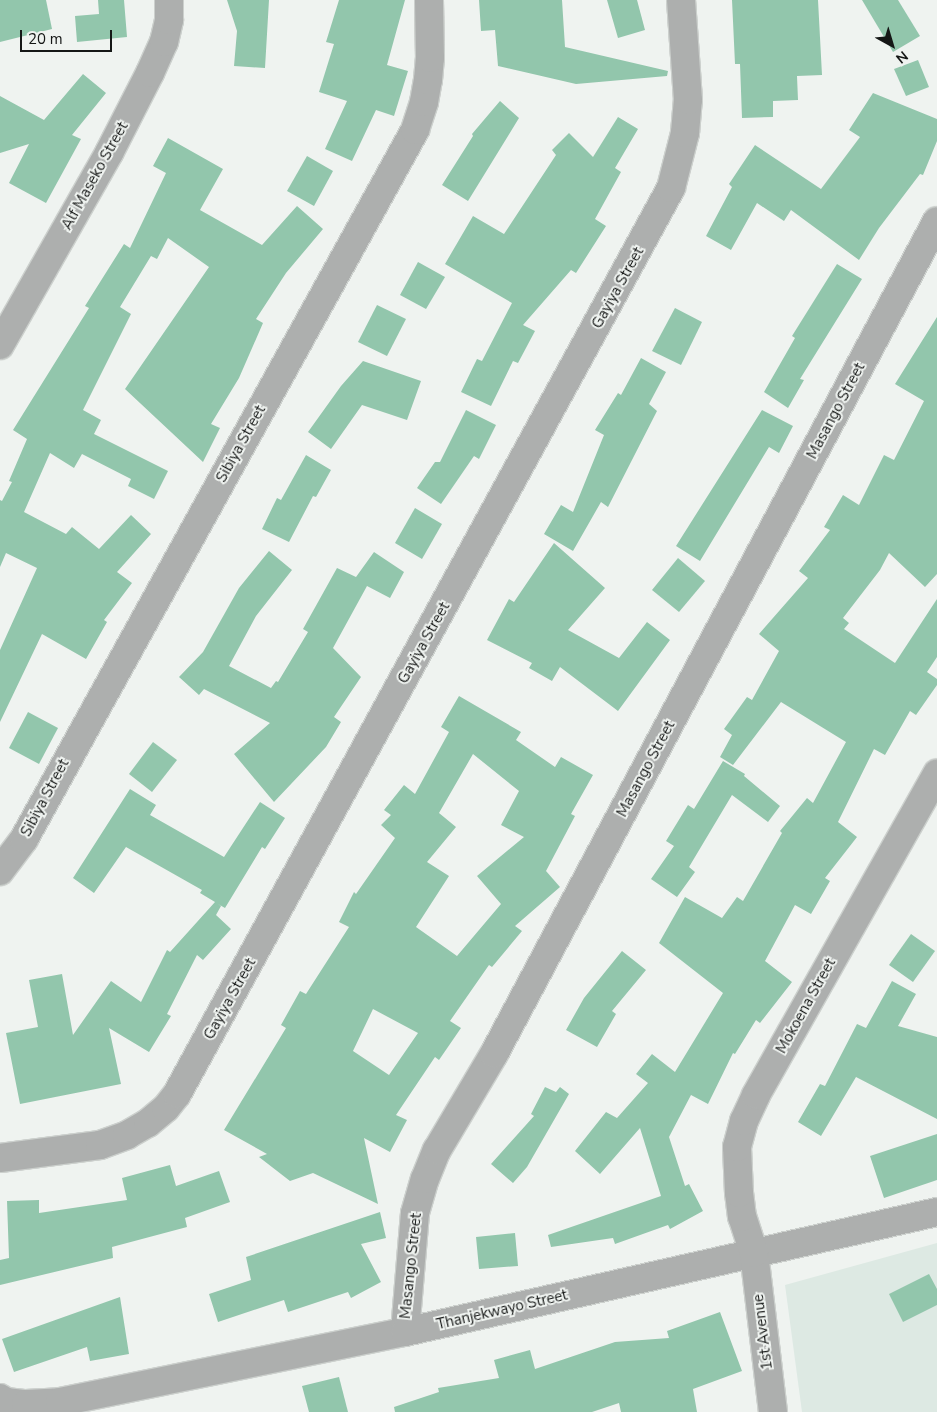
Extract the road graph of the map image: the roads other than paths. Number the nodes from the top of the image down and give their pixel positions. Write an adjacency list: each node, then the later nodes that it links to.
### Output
1 (169, 0): 5 (street, Alf Maseko Street)
2 (429, 0): 7 (street, Sibiya Street)
3 (681, 0): 8 (street, Gayiya Street)
4 (937, 221): 11 (street, Masango Street)
5 (0, 345)
6 (937, 774): 10 (street, Mokoena Street)
7 (0, 871)
8 (0, 1158)
9 (937, 1212): 10 (street, Thanjekwayo Street)
10 (754, 1253): 11 (street, Thanjekwayo Street); 13 (street, 1st Avenue)
11 (405, 1332): 12 (street, Thanjekwayo Street)
12 (3, 1400)
13 (773, 1412)

